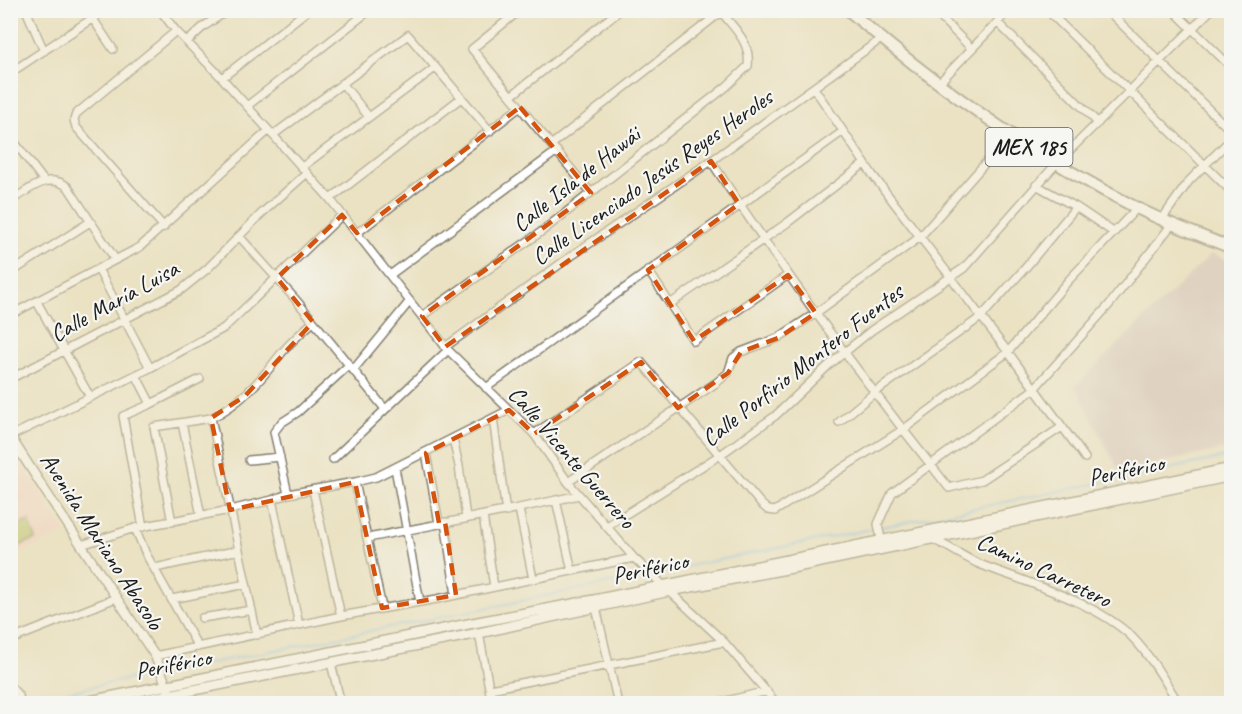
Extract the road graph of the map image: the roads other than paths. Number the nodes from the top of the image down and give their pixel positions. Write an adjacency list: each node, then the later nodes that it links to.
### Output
1 (26, 10): 26 (street)
2 (87, 10): 18 (street)
3 (105, 10): 18 (street)
4 (228, 10): 23 (street)
5 (308, 10): 31 (street)
6 (370, 10): 38 (street)
7 (520, 10): 36 (street)
8 (620, 10): 36 (street)
9 (848, 10): 22 (main road, MEX 185)
10 (933, 10): 24 (street)
11 (1009, 10): 19 (street)
12 (1047, 10): 35 (street)
13 (1107, 10): 27 (street)
14 (1173, 10): 20 (street)
15 (1211, 10): 20 (street, Calle Porfirio Montero Fuentes)
16 (163, 11): 21 (street)
17 (720, 11): 49 (street); 58 (street, Calle Isla de Hawái)
18 (93, 19): 25 (street); 26 (street)
19 (996, 22): 24 (street); 41 (street)
20 (1191, 29): 27 (street, Calle Porfirio Montero Fuentes); 29 (street)
21 (176, 30): 23 (street); 68 (street)
22 (881, 39): 33 (main road, MEX 185); 34 (street, Calle Licenciado Jesús Reyes Heroles)
23 (187, 42): 31 (street)
24 (971, 48): 33 (street)
25 (113, 49)
26 (44, 51): 30 (street)
27 (1159, 61): 35 (street, Calle Porfirio Montero Fuentes); 44 (street)
28 (435, 68): 32 (street); 37 (street); 40 (street, Calle María Luisa)
29 (1232, 68)
30 (10, 73)
31 (222, 78): 38 (street)
32 (342, 83): 40 (street); 45 (street)
33 (938, 85): 46 (main road, MEX 185)
34 (814, 88): 43 (street); 50 (street, Calle Licenciado Jesús Reyes Heroles)
35 (1128, 92): 41 (street, Calle Porfirio Montero Fuentes); 53 (street)
36 (511, 96): 39 (street)
37 (461, 98): 42 (street); 59 (street)
38 (247, 105): 45 (street)
39 (520, 107): 42 (street); 49 (street)
40 (369, 117): 54 (street, Calle María Luisa)
41 (1098, 123): 52 (street, Calle Porfirio Montero Fuentes)
42 (489, 132): 69 (street)
43 (842, 132): 51 (street); 61 (street)
44 (1232, 132)
45 (271, 133): 54 (street, Calle Vicente Guerrero); 68 (street)
46 (1010, 135): 52 (main road, MEX 185); 72 (street)
47 (11, 138): 55 (street)
48 (1232, 138): 53 (street)
49 (554, 148): 58 (street); 79 (street)
50 (711, 161): 61 (street); 92 (street, Calle Licenciado Jesús Reyes Heroles)
51 (864, 164): 72 (street); 73 (street)
52 (1056, 164): 56 (street, Calle Porfirio Montero Fuentes); 63 (main road, MEX 185)
53 (1204, 165): 57 (street); 65 (street)
54 (304, 170): 59 (street, Calle Vicente Guerrero); 71 (street, Calle María Luisa)
55 (44, 181): 60 (street); 66 (street)
56 (1036, 185): 62 (street); 82 (street, Calle Porfirio Montero Fuentes)
57 (1232, 192)
58 (591, 193): 88 (street, Calle Isla de Hawái)
59 (330, 200): 64 (street, Calle Vicente Guerrero)
60 (10, 201)
61 (739, 204): 73 (street); 77 (street)
62 (1076, 207): 70 (street); 89 (street)
63 (1137, 208): 65 (main road, MEX 185); 70 (street)
64 (342, 215): 69 (street, Calle Vicente Guerrero); 81 (street)
65 (1162, 219): 67 (main road, MEX 185)
66 (90, 222): 75 (street); 78 (street)
67 (1173, 224): 74 (main road, MEX 185); 102 (street)
68 (164, 227): 75 (street)
69 (357, 232): 79 (street, Calle Vicente Guerrero)
70 (1113, 232): 95 (street)
71 (239, 236): 81 (street); 90 (street, Calle María Luisa)
72 (920, 237): 82 (street); 86 (street)
73 (764, 238): 80 (street); 85 (street)
74 (1232, 248)
75 (115, 259): 76 (street)
76 (98, 269): 83 (street); 90 (street)
77 (648, 270): 85 (street); 101 (street)
78 (10, 273)
79 (390, 275): 84 (street, Calle Vicente Guerrero)
80 (788, 275): 85 (street); 86 (street)
81 (277, 278): 91 (street); 97 (street)
82 (951, 278): 89 (street); 94 (street, Calle Porfirio Montero Fuentes)
83 (37, 302): 87 (street); 93 (street)
84 (410, 302): 88 (street, Calle Vicente Guerrero); 96 (street)
85 (670, 304)
86 (816, 314): 94 (street); 106 (street)
87 (10, 315)
88 (422, 316): 92 (street, Calle Vicente Guerrero)
89 (981, 317): 95 (street); 103 (street)
90 (123, 319): 93 (street, Calle María Luisa); 97 (street)
91 (314, 322): 96 (street); 109 (street)
92 (447, 349): 101 (street, Calle Vicente Guerrero); 107 (street, Calle Licenciado Jesús Reyes Heroles)
93 (65, 351): 99 (street, Calle María Luisa); 104 (street)
94 (846, 351): 103 (street); 120 (street, Calle Porfirio Montero Fuentes)
95 (1008, 352): 102 (street); 114 (street)
96 (352, 367): 107 (street); 119 (street)
97 (150, 368): 98 (street)
98 (136, 375): 104 (street); 105 (street)
99 (10, 379)
100 (200, 379): 105 (street)
101 (486, 388): 108 (street, Calle Vicente Guerrero)
102 (1034, 389): 113 (street); 124 (street)
103 (874, 393): 111 (street); 114 (street)
104 (90, 397): 116 (street)
105 (151, 404): 146 (street)
106 (678, 408): 115 (street); 120 (street); 131 (street)
107 (385, 409): 122 (street, Calle Licenciado Jesús Reyes Heroles)
108 (509, 410): 110 (street); 115 (street, Calle Vicente Guerrero)
109 (211, 418): 112 (street); 138 (street)
110 (493, 418): 117 (street); 139 (street)
111 (839, 422)
112 (182, 423): 140 (street); 143 (street)
113 (1062, 427): 121 (street); 124 (street)
114 (904, 429): 120 (street); 124 (street)
115 (534, 434): 131 (street, Calle Vicente Guerrero)
116 (11, 436): 151 (street, Avenida Mariano Abasolo)
117 (453, 439): 118 (street); 142 (street)
118 (426, 453): 125 (street); 144 (street)
119 (280, 456): 123 (street); 133 (street)
120 (720, 456): 145 (street, Calle Porfirio Montero Fuentes)
121 (1085, 458)
122 (333, 459)
123 (249, 460)
124 (931, 465): 150 (street)
125 (395, 468): 130 (street); 147 (street)
126 (1232, 468): 127 (main road, Periférico)
127 (1214, 476): 128 (main road, Periférico); 129 (main road, Periférico)
128 (1232, 476)
129 (1200, 478): 149 (main road, Periférico); 150 (main road, Periférico)
130 (355, 482): 132 (street); 148 (street)
131 (568, 482): 134 (street, Calle Vicente Guerrero)
132 (313, 490): 133 (street); 167 (street)
133 (288, 494): 135 (street)
134 (579, 495): 136 (street); 145 (street, Calle Vicente Guerrero)
135 (272, 500): 138 (street); 169 (street)
136 (556, 500): 137 (street); 155 (street)
137 (519, 509): 139 (street); 156 (street)
138 (230, 510): 140 (street); 152 (street)
139 (506, 512): 141 (street)
140 (201, 516): 143 (street)
141 (483, 516): 142 (street); 158 (street)
142 (466, 518): 144 (street)
143 (172, 522): 146 (street)
144 (442, 522): 147 (street); 160 (street)
145 (607, 526): 153 (street, Calle Vicente Guerrero)
146 (139, 528): 151 (street); 154 (street)
147 (406, 530): 148 (street); 163 (street)
148 (368, 538): 165 (street)
149 (930, 538): 150 (main road, Periférico); 190 (street, Camino Carretero)
150 (881, 540): 159 (main road, Periférico)
151 (81, 544): 161 (street, Avenida Mariano Abasolo)
152 (239, 550): 154 (street); 157 (street)
153 (634, 558): 155 (street); 159 (street, Calle Vicente Guerrero)
154 (155, 568): 162 (street)
155 (572, 571): 156 (street)
156 (533, 579): 158 (street)
157 (246, 584): 162 (street); 166 (street)
158 (494, 587): 160 (street)
159 (667, 588): 164 (main road, Periférico); 173 (street, Calle Vicente Guerrero)
160 (456, 595): 163 (street)
161 (116, 598): 172 (street); 175 (street, Avenida Mariano Abasolo)
162 (172, 599): 174 (street)
163 (420, 602): 165 (street)
164 (595, 604): 170 (main road, Periférico); 177 (street); 179 (main road, Periférico)
165 (382, 608): 167 (street)
166 (252, 610): 168 (street); 171 (street)
167 (341, 616): 169 (street)
168 (202, 618)
169 (299, 625): 171 (street)
170 (480, 633): 176 (main road, Periférico); 180 (street)
171 (257, 635): 174 (street)
172 (10, 640)
173 (724, 642): 177 (street); 181 (street, Calle Vicente Guerrero)
174 (198, 648): 175 (street)
175 (154, 656): 179 (street, Avenida Mariano Abasolo)
176 (331, 663): 179 (main road, Periférico); 185 (street)
177 (610, 666): 180 (street); 187 (street)
178 (10, 686): 182 (street)
179 (167, 686): 183 (main road, Periférico); 184 (main road, Periférico)
180 (490, 689): 186 (street)
181 (767, 691): 188 (street); 189 (street, Calle Vicente Guerrero)
182 (21, 701)
183 (75, 704)
184 (124, 704)
185 (341, 704)
186 (492, 704)
187 (618, 704)
188 (714, 704)
189 (777, 704)
190 (1179, 704)

